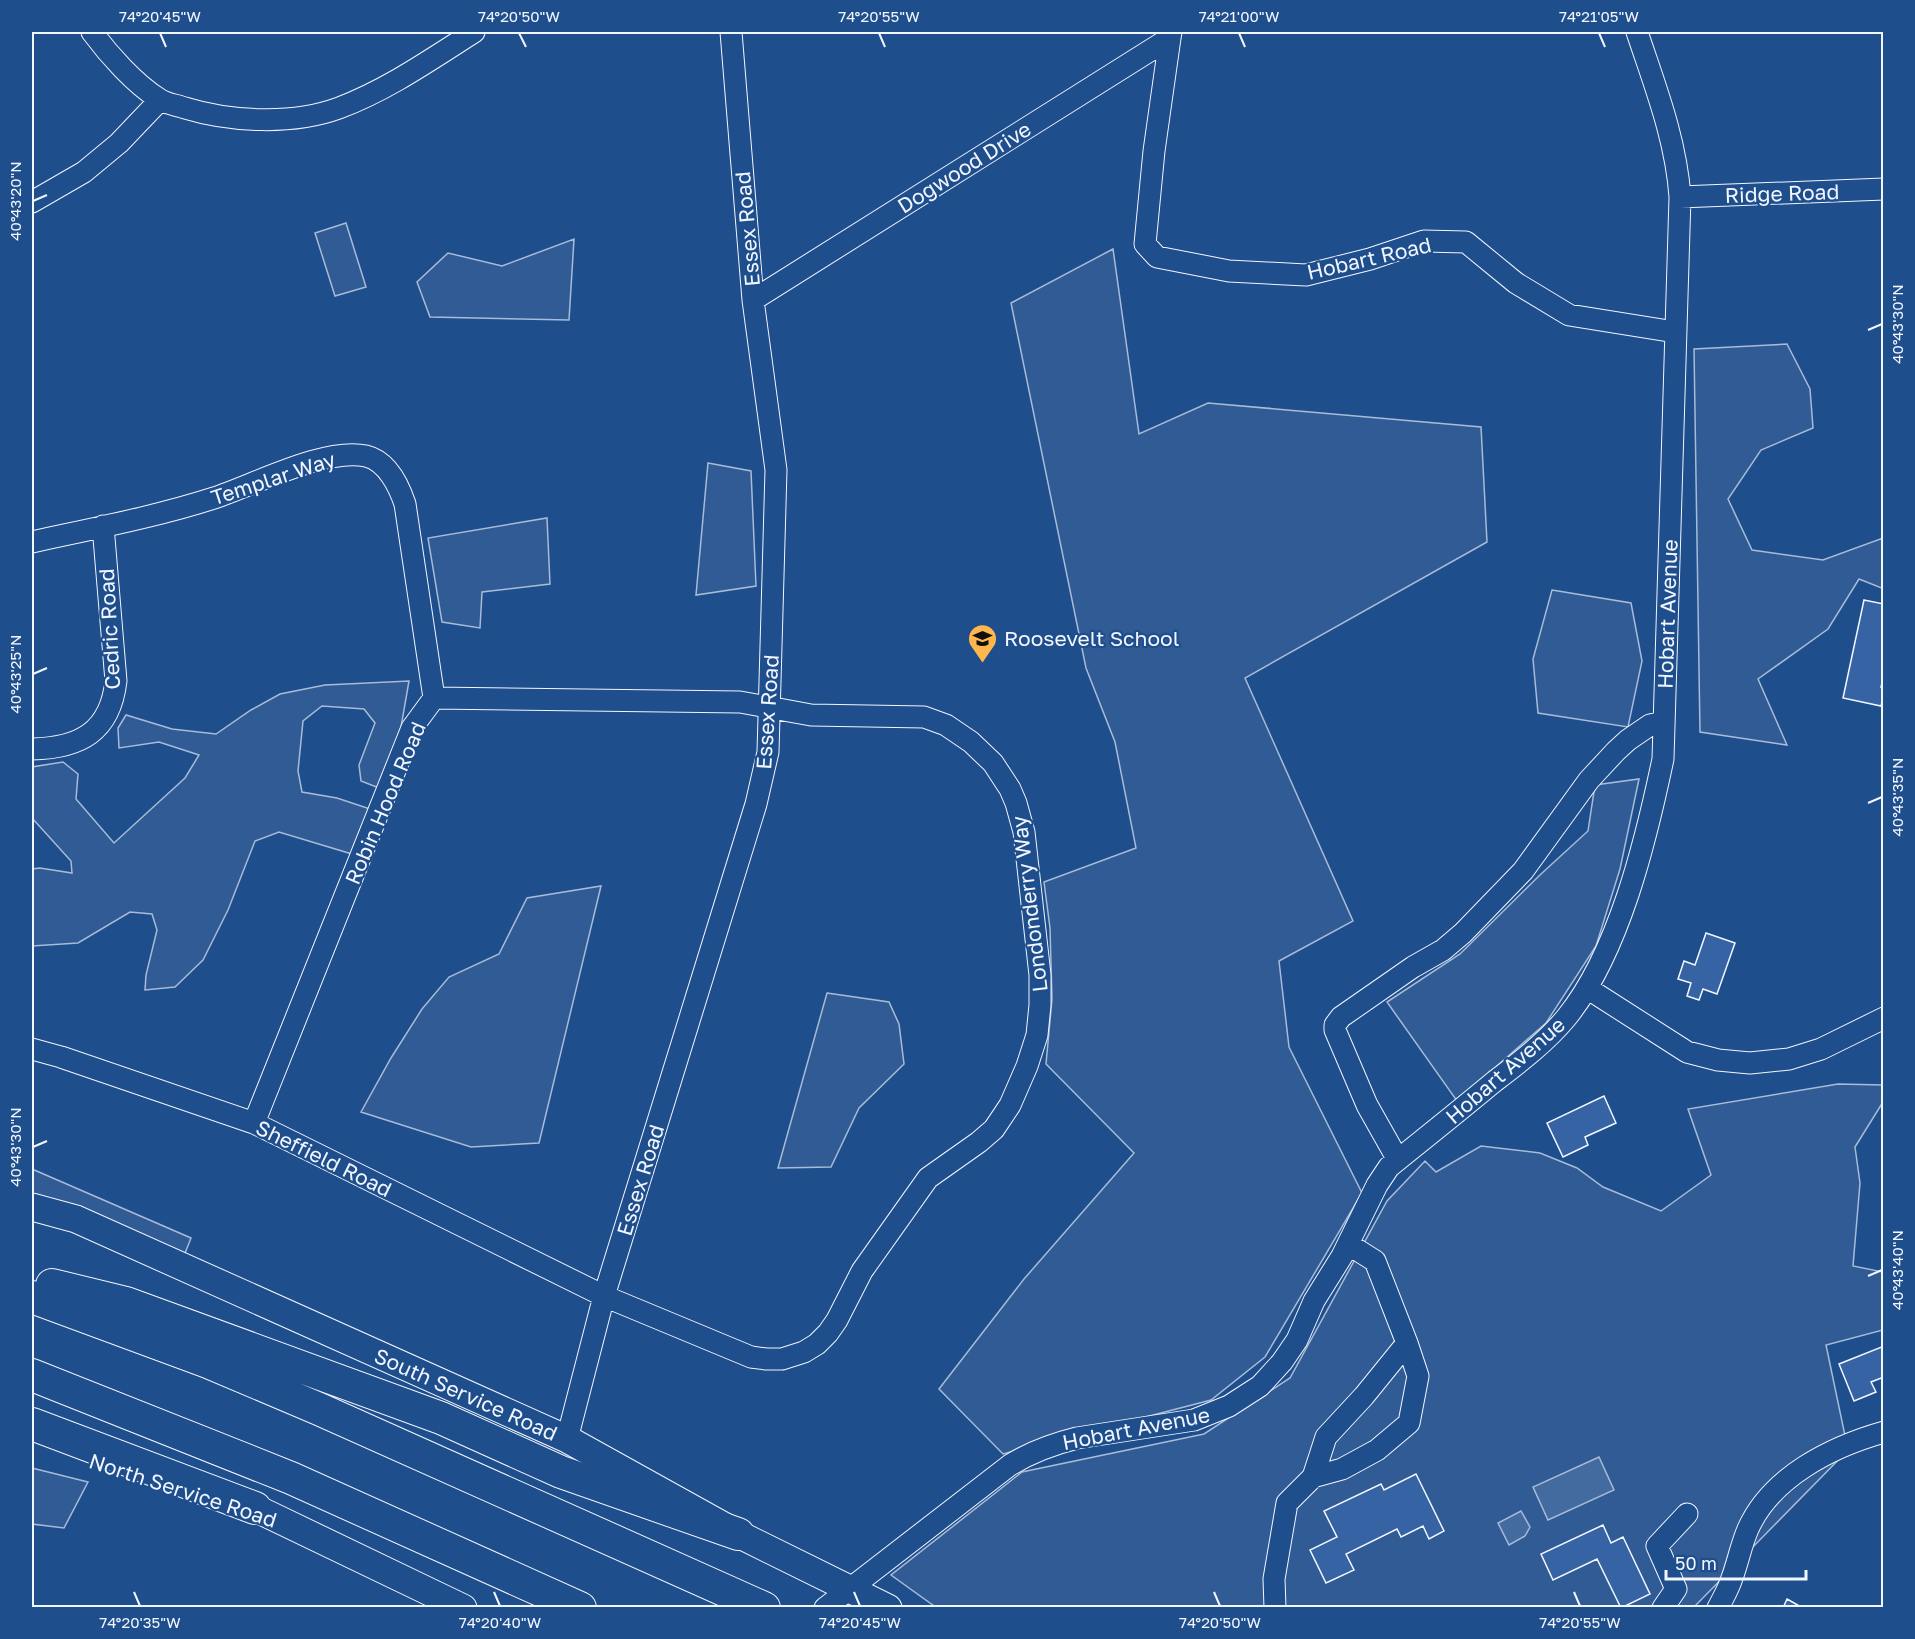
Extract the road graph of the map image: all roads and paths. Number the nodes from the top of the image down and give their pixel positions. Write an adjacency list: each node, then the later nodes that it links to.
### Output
1 (92, 32): 6 (street)
2 (731, 32): 10 (street, Essex Road)
3 (1637, 32): 8 (street, Hobart Avenue)
4 (464, 35): 6 (street)
5 (1170, 35): 10 (street, Dogwood Drive); 11 (street, Hobart Road)
6 (160, 100): 9 (street)
7 (1884, 189): 8 (street, Ridge Road)
8 (1680, 196): 11 (street, Hobart Avenue)
9 (32, 202)
10 (753, 300): 15 (street, Essex Road)
11 (1675, 332): 16 (street, Hobart Avenue)
12 (103, 526): 13 (street, Templar Way); 14 (street, Templar Way); 17 (street, Cedric Road)
13 (32, 542)
14 (434, 698): 15 (street, Robin Hood Road); 21 (street, Robin Hood Road)
15 (769, 709): 26 (street, Essex Road); 26 (street, Londonderry Way)
16 (1664, 722): 18 (street, Hobart Avenue); 22 (street)
17 (32, 749)
18 (1587, 988): 19 (street); 22 (street, Hobart Avenue)
19 (1884, 1018)
20 (32, 1049): 21 (street, Sheffield Road)
21 (254, 1123): 26 (street, Sheffield Road)
22 (1398, 1160): 24 (street, Hobart Avenue)
23 (32, 1207): 33 (main road, South Service Road)
24 (1348, 1244): 28 (street); 38 (street, Hobart Avenue)
25 (32, 1280): 37 (highway)
26 (604, 1296): 33 (street, Essex Road)
27 (32, 1297): 42 (highway)
28 (1407, 1343): 34 (street); 34 (street)
29 (32, 1375): 41 (highway)
30 (32, 1424): 35 (highway)
31 (1884, 1432): 46 (street)
32 (32, 1439): 35 (main road, North Service Road)
33 (567, 1439): 37 (main road, South Service Road)
34 (1313, 1477): 44 (street)
35 (255, 1508): 40 (main road, North Service Road)
36 (1687, 1514): 45 (street)
37 (738, 1534): 38 (main road, South Service Road)
38 (848, 1589): 39 (street, Hobart Avenue); 43 (main road, South Service Road)
39 (825, 1607)
40 (463, 1608)
41 (580, 1608)
42 (764, 1608)
43 (888, 1608)
44 (1275, 1608)
45 (1662, 1608)
46 (1718, 1608)

